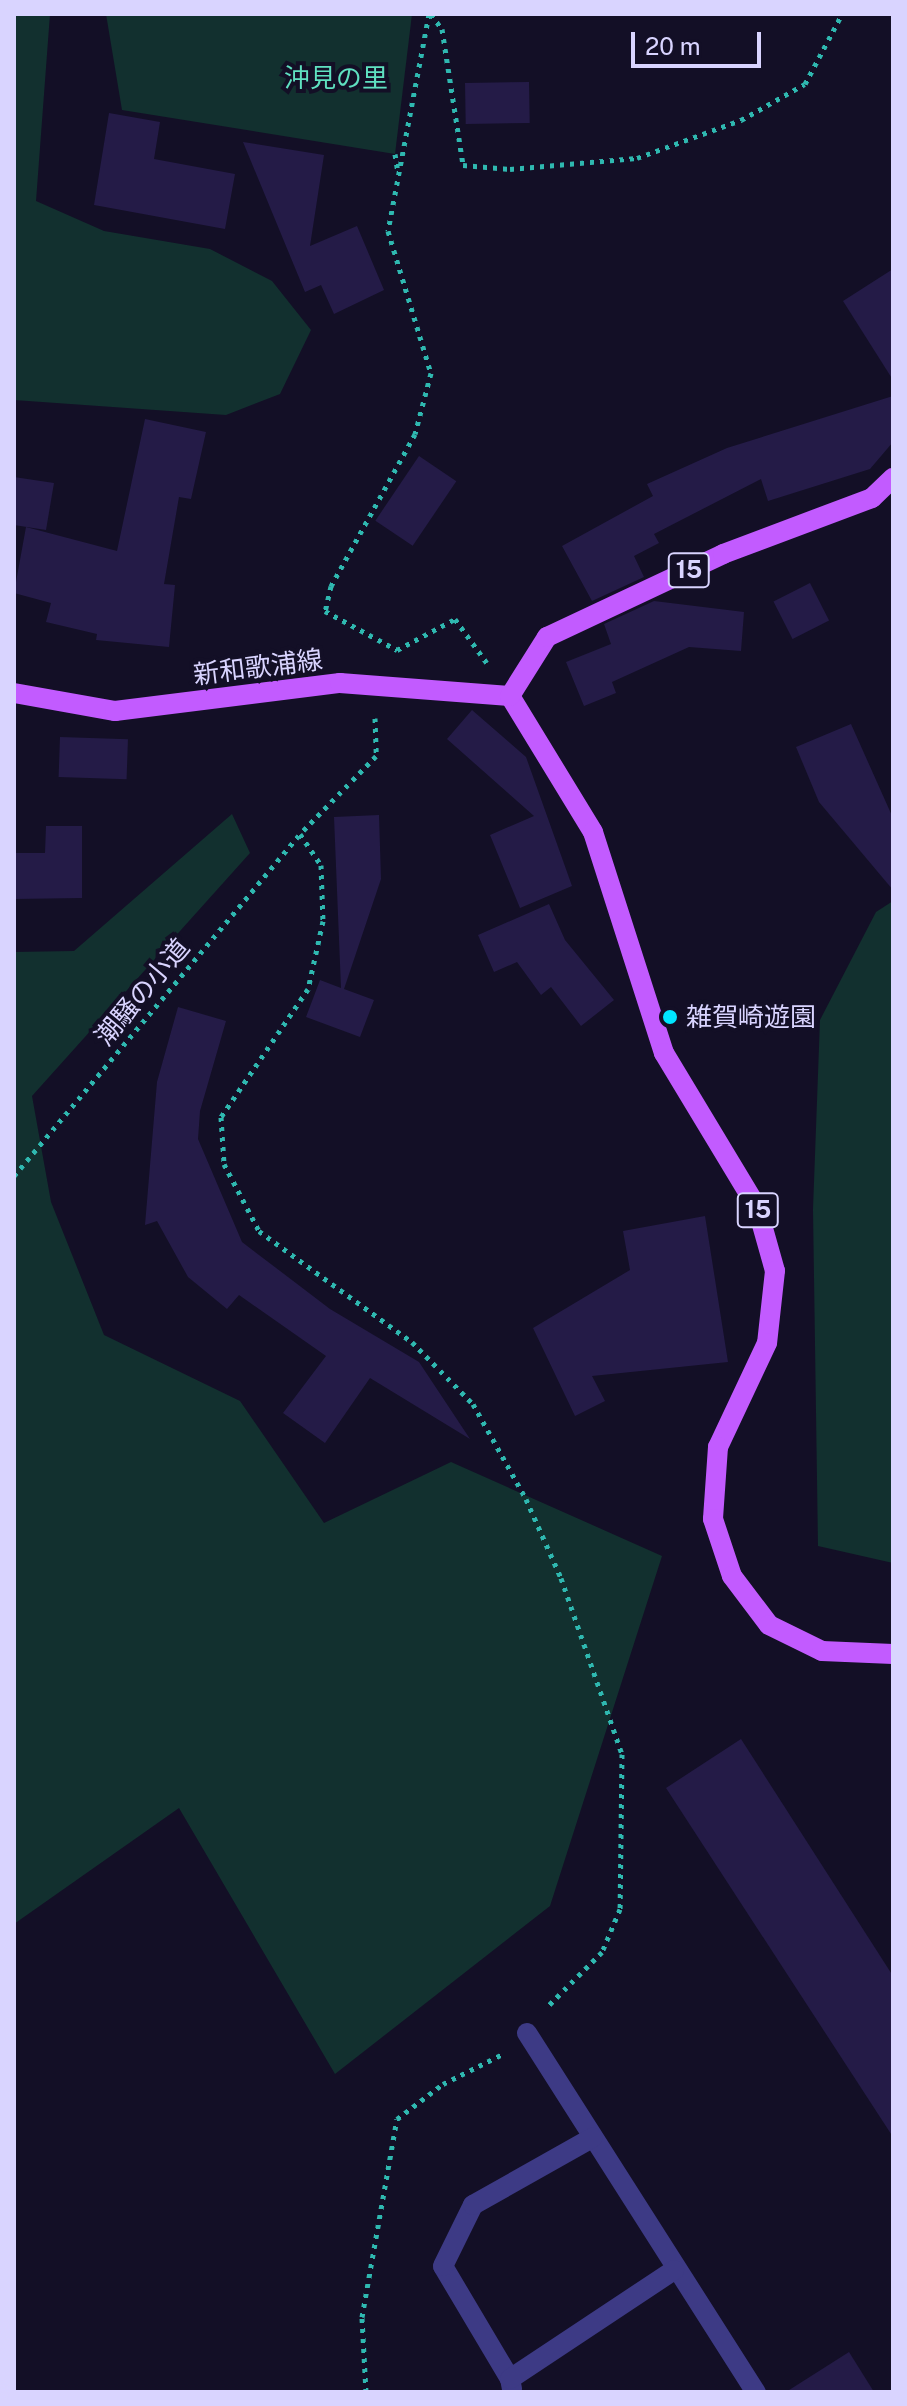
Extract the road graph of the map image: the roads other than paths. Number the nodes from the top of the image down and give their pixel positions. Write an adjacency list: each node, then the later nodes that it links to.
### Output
1 (893, 478): 3 (main road, 15)
2 (14, 693): 3 (main road, 新和歌浦線)
3 (510, 696): 4 (main road, 15)
4 (893, 1654)
5 (527, 2033): 6 (street)
6 (592, 2138): 7 (street); 8 (street)
7 (674, 2270): 8 (street); 9 (street)
8 (511, 2385)
9 (756, 2392)

